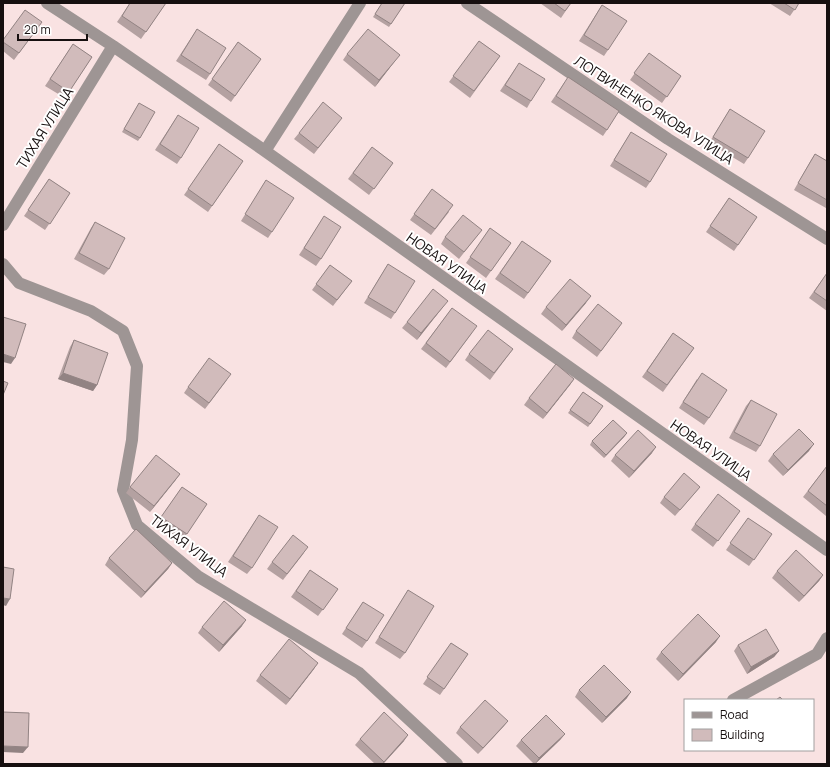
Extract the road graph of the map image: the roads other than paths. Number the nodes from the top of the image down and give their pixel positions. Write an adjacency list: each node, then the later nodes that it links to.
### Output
1 (47, 3): 4 (street, НОВАЯ УЛИЦА)
2 (360, 3): 5 (street)
3 (467, 3): 7 (street, ЛОГВИНЕНКО ЯКОВА УЛИЦА)
4 (114, 46): 5 (street, НОВАЯ УЛИЦА); 6 (street, ТИХАЯ УЛИЦА)
5 (265, 151): 9 (street, НОВАЯ УЛИЦА)
6 (3, 225)
7 (827, 239)
8 (3, 264): 12 (street, ТИХАЯ УЛИЦА)
9 (827, 550)
10 (827, 638): 11 (street)
11 (735, 699)
12 (457, 764)

